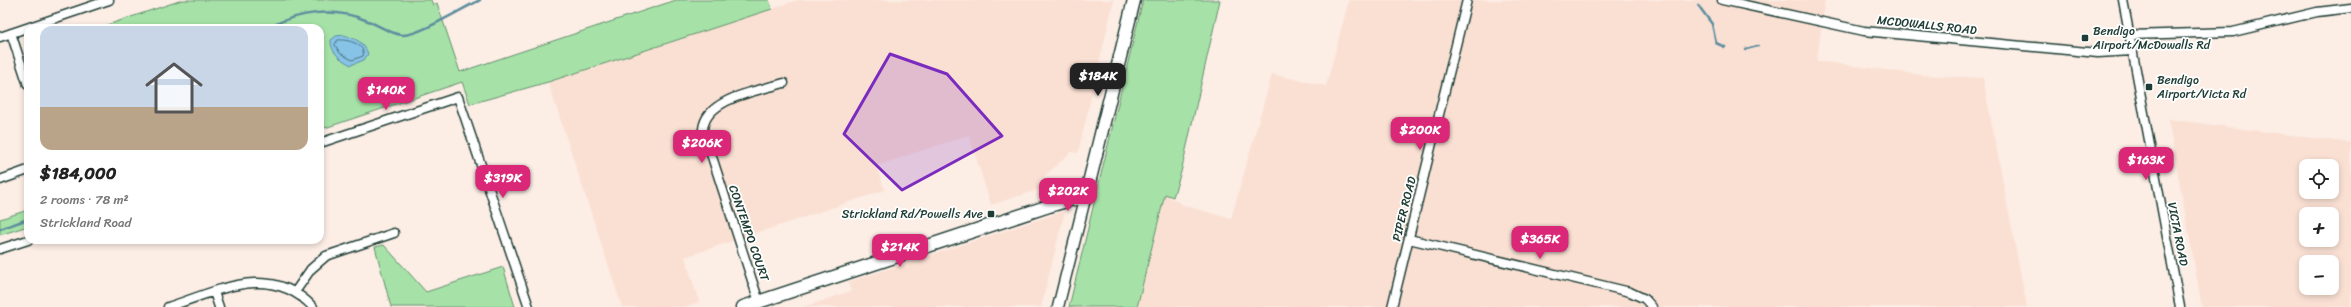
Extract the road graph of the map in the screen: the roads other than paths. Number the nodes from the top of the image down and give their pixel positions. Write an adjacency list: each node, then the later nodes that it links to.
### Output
1 (109, 0): 7 (street)
2 (1134, 0): 18 (main road)
3 (1467, 0): 20 (street, PIPER ROAD)
4 (1722, 0): 12 (street, MCDOWALLS ROAD)
5 (2123, 0): 10 (street, VICTA ROAD)
6 (2351, 8): 10 (street)
7 (38, 24)
8 (24, 29): 9 (street)
9 (11, 33): 11 (street); 13 (street)
10 (2130, 35): 12 (street, VICTA ROAD)
11 (0, 37)
12 (2132, 52): 34 (street, VICTA ROAD)
13 (24, 73)
14 (784, 83): 25 (street, CONTEMPO COURT)
15 (324, 142): 29 (street)
16 (24, 171): 17 (street)
17 (0, 180)
18 (1085, 199): 25 (main road); 31 (street)
19 (394, 233): 24 (street)
20 (1409, 239): 32 (street, PIPER ROAD); 33 (street)
21 (24, 241): 22 (street)
22 (0, 249)
23 (214, 292): 24 (street); 26 (street); 27 (street)
24 (295, 292): 28 (street)
25 (759, 302): 30 (main road)
26 (168, 307)
27 (219, 307)
28 (313, 307)
29 (529, 307)
30 (743, 307)
31 (1058, 307)
32 (1392, 307)
33 (1652, 307)
34 (2180, 307)

